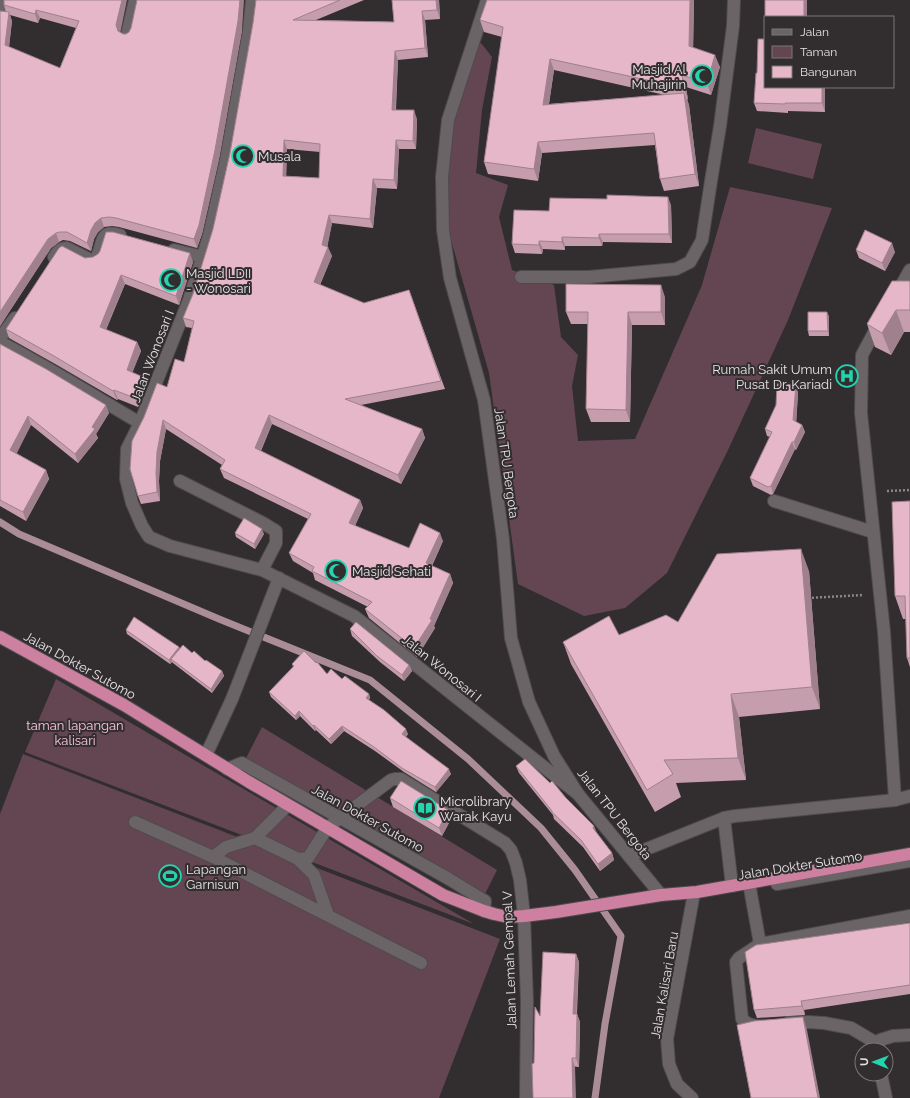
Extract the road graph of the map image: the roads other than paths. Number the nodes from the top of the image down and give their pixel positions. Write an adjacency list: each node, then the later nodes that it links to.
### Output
1 (1, 0): 6 (street)
2 (135, 0): 7 (street)
3 (252, 0): 10 (street, Jalan Wonosari I)
4 (487, 0): 26 (street, Jalan TPU Bergota)
5 (734, 0): 13 (street)
6 (0, 11)
7 (127, 35)
8 (131, 238): 11 (street)
9 (161, 246): 10 (street)
10 (203, 257): 17 (street, Jalan Wonosari I)
11 (49, 264)
12 (910, 270): 20 (street)
13 (521, 277)
14 (21, 307): 15 (street)
15 (0, 338)
16 (0, 342): 17 (street)
17 (140, 423): 21 (street, Jalan Wonosari I)
18 (180, 481): 21 (street)
19 (774, 501): 20 (street)
20 (873, 532): 28 (street)
21 (262, 570): 22 (street, Jalan Wonosari I)
22 (277, 583): 24 (street); 26 (street, Jalan Wonosari I)
23 (0, 637): 24 (highway, Jalan Dokter Sutomo)
24 (206, 755): 25 (highway, Jalan Dokter Sutomo)
25 (227, 769): 29 (highway, Jalan Dokter Sutomo); 30 (street, Jalan Dokter Sutomo)
26 (578, 794): 36 (street, Jalan TPU Bergota)
27 (910, 796): 28 (street)
28 (895, 800): 31 (street)
29 (288, 805): 33 (highway, Jalan Dokter Sutomo); 34 (street)
30 (340, 818): 33 (street, Jalan Lemah Gempal V); 44 (street, Jalan Dokter Sutomo); 46 (street, Jalan Lemah Gempal V)
31 (724, 818): 36 (street); 40 (street)
32 (135, 822): 37 (street)
33 (328, 827): 38 (street); 44 (highway, Jalan Dokter Sutomo)
34 (255, 838): 37 (street); 38 (street)
35 (910, 854): 41 (highway, Jalan Dokter Sutomo)
36 (629, 856): 43 (street, Jalan TPU Bergota)
37 (213, 857): 45 (street)
38 (298, 859): 45 (street)
39 (910, 861): 41 (street, Jalan Dokter Sutomo)
40 (732, 886): 41 (highway, Jalan Dokter Sutomo); 42 (highway, Jalan Dokter Sutomo)
41 (749, 886): 42 (street, Jalan Dokter Sutomo); 48 (street)
42 (696, 893): 43 (highway, Jalan Dokter Sutomo); 55 (street, Jalan Kalisari Baru)
43 (661, 896): 46 (highway, Jalan Dokter Sutomo)
44 (484, 911): 46 (highway, Jalan Dokter Sutomo)
45 (328, 915): 49 (street)
46 (524, 916): 54 (street, Jalan Lemah Gempal V)
47 (910, 916): 48 (street)
48 (760, 944): 51 (street)
49 (421, 963)
50 (910, 1035): 52 (street)
51 (870, 1042)
52 (879, 1042)
53 (883, 1082): 56 (street)
54 (526, 1098)
55 (692, 1098)
56 (886, 1098)

